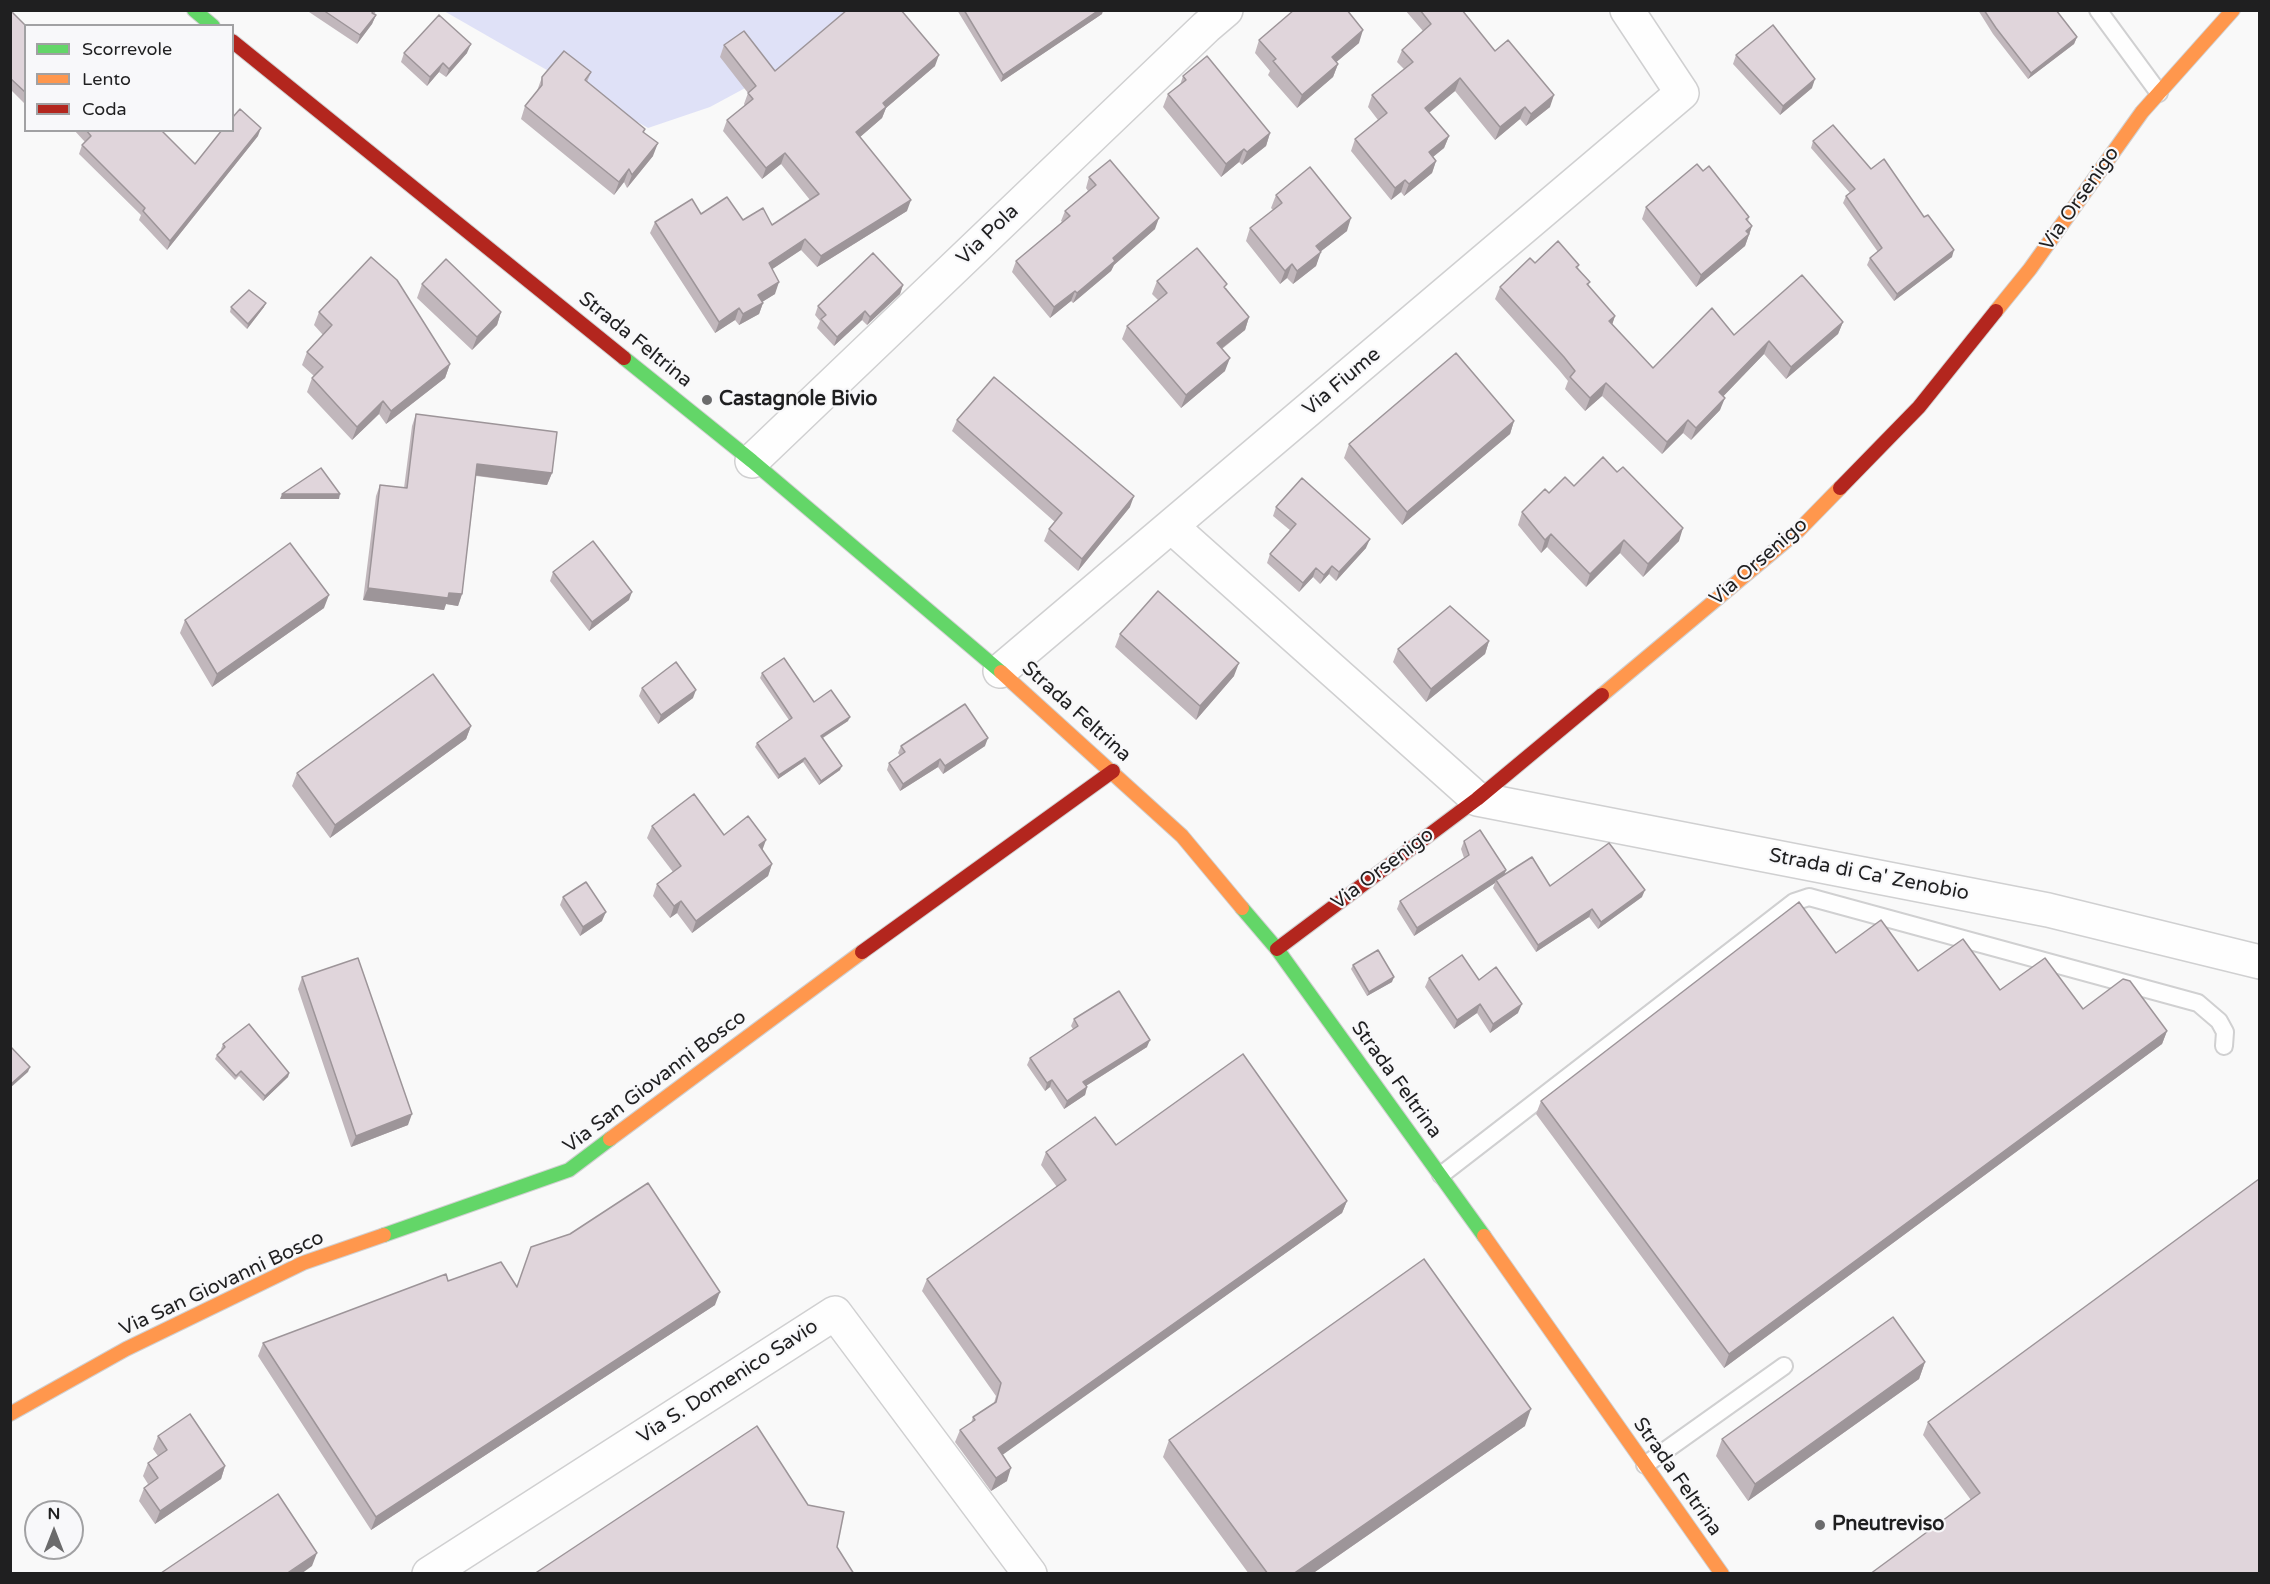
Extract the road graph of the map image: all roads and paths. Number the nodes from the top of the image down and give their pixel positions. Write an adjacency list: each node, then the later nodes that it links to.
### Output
1 (194, 10): 6 (street)
2 (1226, 10): 9 (street, Via Pola)
3 (1627, 10): 10 (street, Via Fiume)
4 (2098, 10): 8 (lane)
5 (2233, 10): 8 (street, Via Orsenigo)
6 (211, 24)
7 (234, 43): 9 (street, Strada Feltrina)
8 (2159, 93): 13 (street, Via Orsenigo)
9 (752, 461): 11 (street, Strada Feltrina)
10 (1172, 527): 11 (street, Via Fiume); 13 (street)
11 (1000, 671): 12 (street, Strada Feltrina)
12 (1113, 771): 14 (street, Strada Feltrina); 19 (street, Via San Giovanni Bosco)
13 (1476, 799): 14 (street, Via Orsenigo); 15 (street, Strada di Ca' Zenobio)
14 (1277, 949): 17 (street, Strada Feltrina)
15 (2259, 963)
16 (2224, 1046): 17 (lane)
17 (1441, 1175): 20 (street, Strada Feltrina)
18 (1784, 1366): 20 (lane)
19 (10, 1414)
20 (1645, 1465): 22 (street, Strada Feltrina)
21 (1023, 1564): 23 (street, Via S. Domenico Savio)
22 (1712, 1566)
23 (429, 1574)

